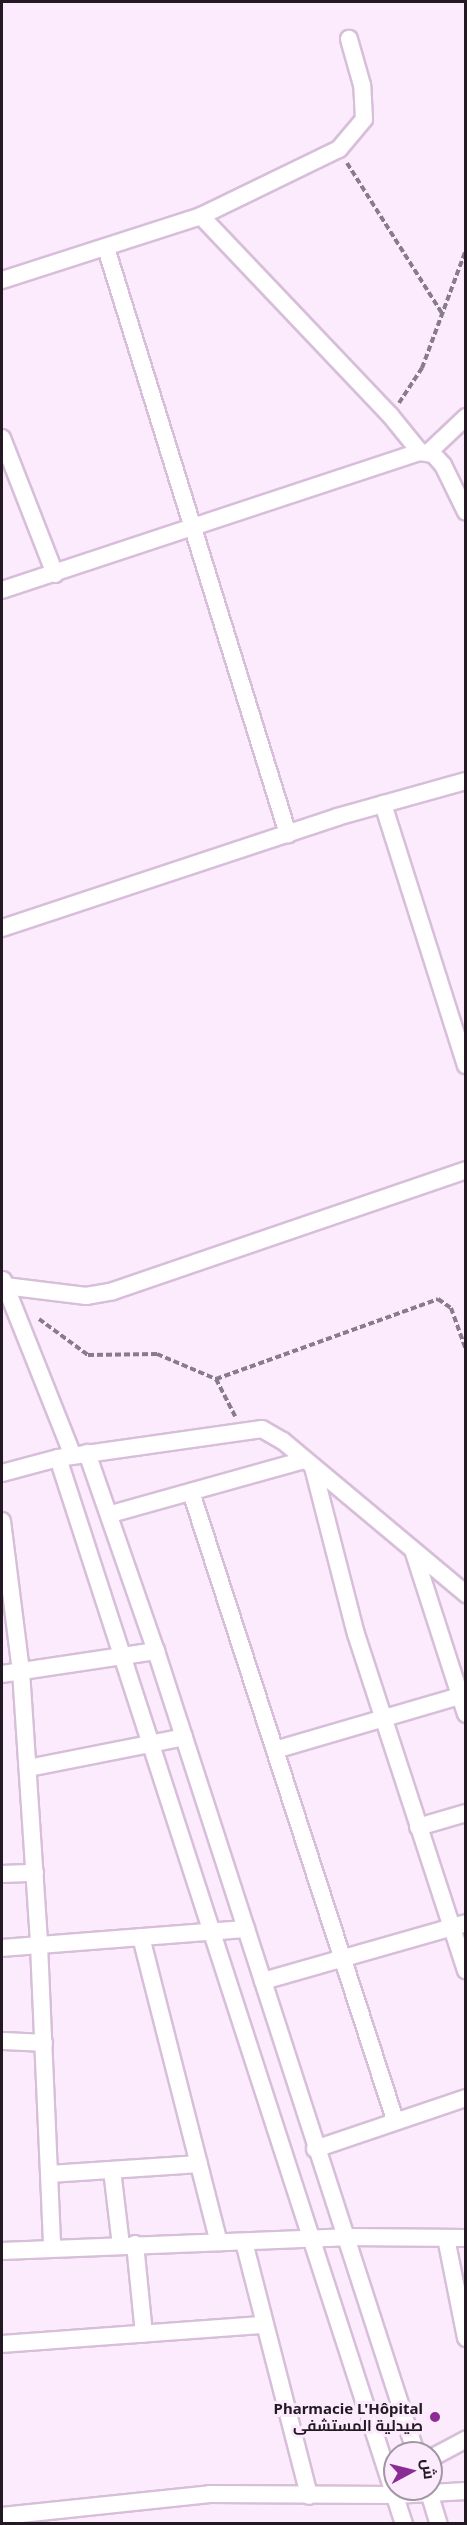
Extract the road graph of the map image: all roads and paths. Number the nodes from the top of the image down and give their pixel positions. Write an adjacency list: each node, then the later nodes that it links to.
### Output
1 (349, 39): 2 (street)
2 (339, 149): 3 (street); 7 (path)
3 (201, 216): 4 (street); 8 (street)
4 (106, 248): 6 (street); 14 (street)
5 (465, 250): 7 (path)
6 (2, 280)
7 (442, 313): 8 (path)
8 (390, 415): 11 (street)
9 (465, 417): 11 (street)
10 (2, 438): 15 (street)
11 (424, 452): 12 (street); 14 (street)
12 (459, 489): 13 (street)
13 (465, 512)
14 (194, 529): 15 (street); 19 (street)
15 (55, 574): 16 (street)
16 (2, 590)
17 (465, 781): 18 (street)
18 (383, 804): 19 (street); 21 (street)
19 (288, 834): 20 (street)
20 (2, 928)
21 (465, 1065)
22 (465, 1170): 23 (street)
23 (3, 1281): 28 (street)
24 (36, 1316): 26 (path)
25 (465, 1350): 26 (path)
26 (216, 1379): 27 (path)
27 (243, 1430): 28 (street); 29 (street)
28 (73, 1456): 30 (street); 32 (street); 37 (street)
29 (309, 1464): 31 (street); 34 (street); 42 (street)
30 (2, 1473)
31 (191, 1492): 32 (street); 45 (street)
32 (111, 1514): 36 (street)
33 (2, 1521): 38 (street)
34 (414, 1553): 35 (street); 40 (street)
35 (465, 1594)
36 (156, 1651): 37 (street); 43 (street)
37 (126, 1657): 38 (street); 44 (street)
38 (21, 1671): 39 (street); 46 (street)
39 (2, 1674)
40 (463, 1695): 41 (street); 42 (street)
41 (465, 1714)
42 (383, 1719): 45 (street); 48 (street)
43 (184, 1737): 44 (street); 52 (street)
44 (153, 1744): 46 (street); 53 (street)
45 (275, 1750): 57 (street)
46 (28, 1768): 49 (street)
47 (465, 1813): 48 (street)
48 (418, 1827): 51 (street)
49 (34, 1873): 50 (street); 55 (street)
50 (2, 1874)
51 (459, 1925): 57 (street); 58 (street)
52 (246, 1929): 53 (street); 59 (street)
53 (215, 1932): 54 (street); 71 (street)
54 (141, 1937): 55 (street); 65 (street)
55 (39, 1945): 56 (street); 61 (street)
56 (2, 1948)
57 (343, 1958): 59 (street); 63 (street)
58 (465, 1970)
59 (263, 1981): 64 (street)
60 (2, 2041): 61 (street)
61 (44, 2043): 67 (street)
62 (465, 2098): 63 (street)
63 (395, 2120): 64 (street)
64 (315, 2149): 68 (street)
65 (199, 2164): 66 (street); 72 (street)
66 (112, 2170): 67 (street); 74 (street)
67 (50, 2174): 75 (street)
68 (346, 2238): 69 (street); 71 (street); 83 (street)
69 (446, 2238): 70 (street); 77 (street)
70 (465, 2238)
71 (313, 2240): 73 (street); 85 (street)
72 (219, 2242): 73 (street); 74 (street)
73 (244, 2242): 78 (street)
74 (128, 2244): 75 (street); 79 (street)
75 (52, 2247): 76 (street)
76 (2, 2251)
77 (462, 2312): 80 (street)
78 (263, 2325): 79 (street); 89 (street)
79 (144, 2334): 81 (street)
80 (465, 2338)
81 (2, 2344)
82 (465, 2439): 84 (street)
83 (412, 2441)
84 (443, 2451)
85 (383, 2458)
86 (443, 2490): 87 (street)
87 (465, 2491)
88 (383, 2495): 89 (street)
89 (309, 2496): 92 (street)
90 (397, 2501): 93 (street)
91 (432, 2501): 94 (street)
92 (2, 2516)
93 (404, 2523)
94 (439, 2523)

